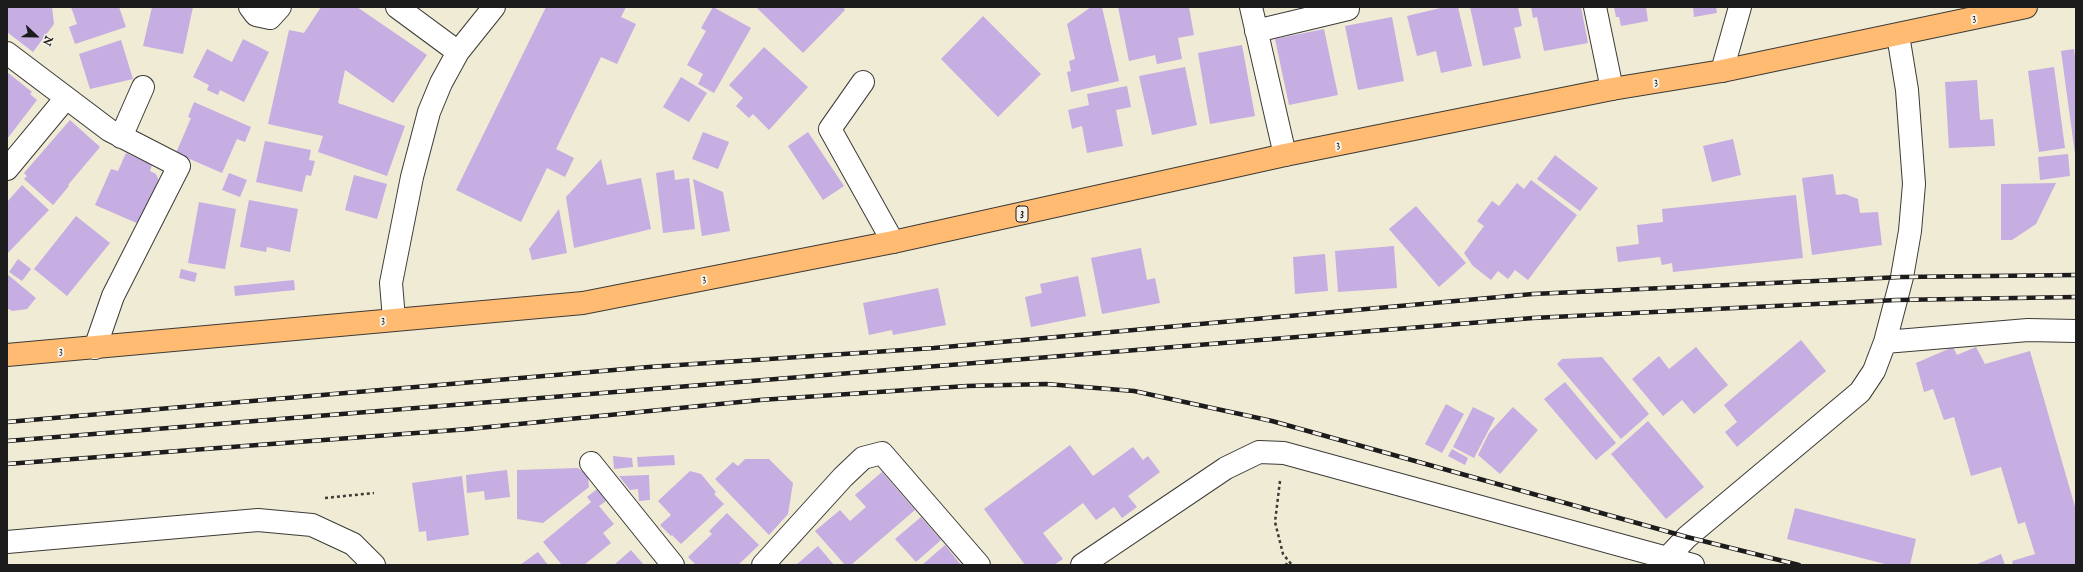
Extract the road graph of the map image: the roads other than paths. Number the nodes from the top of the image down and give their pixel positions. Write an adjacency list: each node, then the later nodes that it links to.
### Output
1 (250, 7): 2 (street)
2 (280, 7)
3 (397, 7): 12 (street)
4 (494, 7): 12 (street)
5 (1251, 7): 10 (street)
6 (1348, 7): 10 (street)
7 (1595, 7): 17 (street)
8 (1740, 7): 14 (street)
9 (2026, 7): 11 (main road, 3 / 3)
10 (1256, 31): 20 (street)
11 (1898, 35): 14 (main road, 3 / 3); 25 (street)
12 (458, 52): 23 (street)
13 (7, 53): 18 (street)
14 (1722, 71): 17 (main road, 3 / 3)
15 (863, 82): 22 (street)
16 (143, 87): 19 (street)
17 (1612, 90): 20 (main road, 3 / 3)
18 (66, 98): 19 (street); 21 (street)
19 (121, 136): 26 (street)
20 (1285, 155): 22 (main road, 3 / 3)
21 (7, 169)
22 (893, 242): 23 (main road, 3 / 3)
23 (394, 318): 26 (main road, 3 / 3)
24 (2076, 331): 25 (street)
25 (1885, 342): 30 (street)
26 (95, 348): 27 (main road, 3 / 3)
27 (7, 355)
28 (591, 463): 32 (street)
29 (7, 542): 31 (street)
30 (1668, 557): 35 (street); 36 (street)
31 (374, 565)
32 (673, 565)
33 (764, 565): 34 (street)
34 (979, 565)
35 (1082, 565)
36 (1693, 565)

